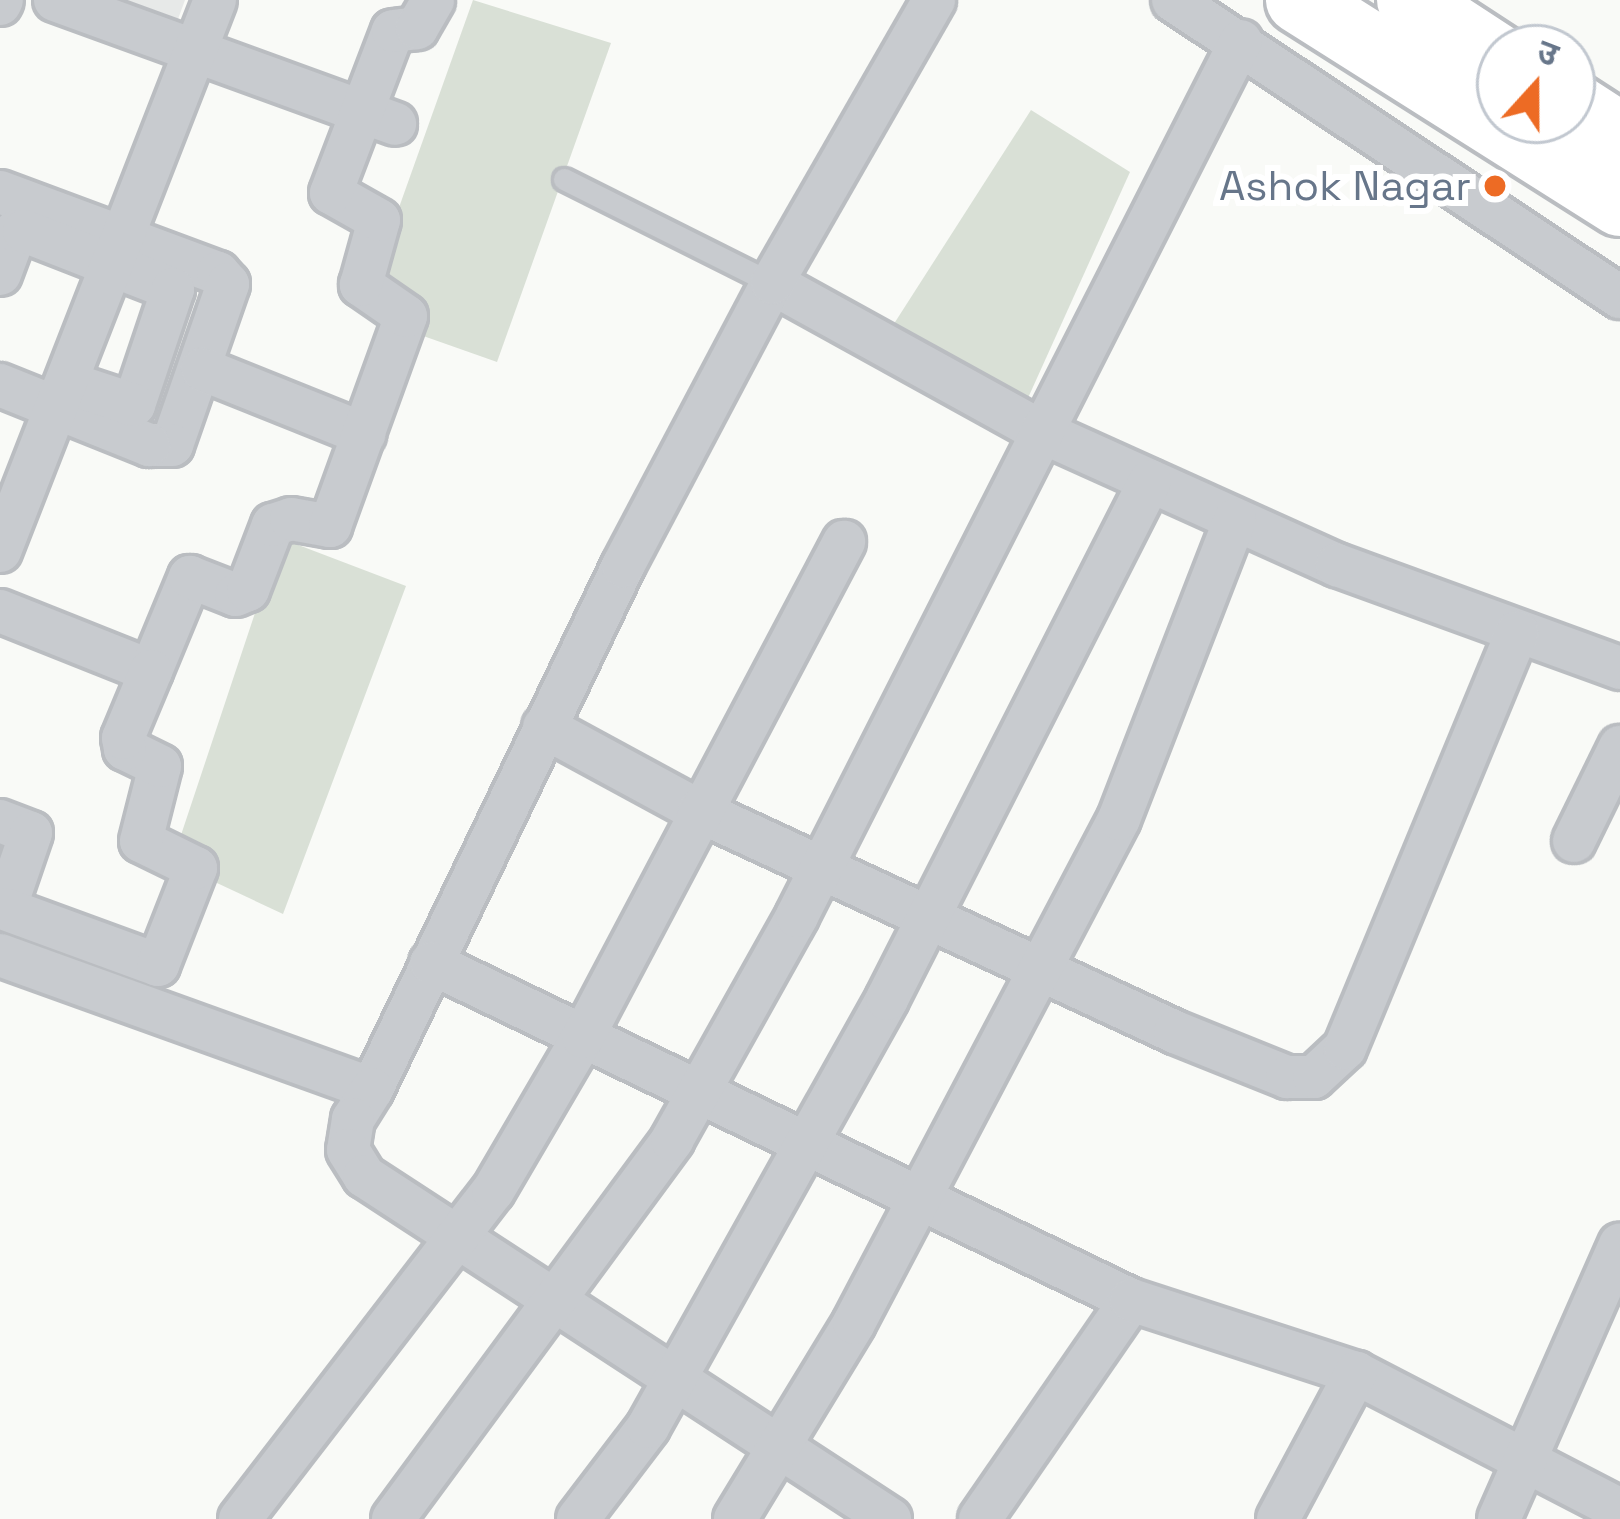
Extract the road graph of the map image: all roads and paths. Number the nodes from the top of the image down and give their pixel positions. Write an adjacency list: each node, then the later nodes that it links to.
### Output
1 (55, 0): 10 (street)
2 (215, 0): 10 (street)
3 (433, 0): 11 (street)
4 (934, 0): 17 (street)
5 (1173, 0): 8 (street)
6 (1298, 0): 14 (highway)
7 (1410, 0): 9 (highway)
8 (1241, 41): 18 (street); 23 (street)
9 (1476, 43)
10 (195, 51): 11 (street); 15 (street)
11 (378, 118): 24 (street)
12 (564, 178): 17 (lane)
13 (0, 192): 15 (street)
14 (1620, 203)
15 (117, 252): 16 (street); 20 (street); 22 (street); 22 (street)
16 (0, 274)
17 (772, 283): 23 (street); 33 (street)
18 (1620, 297)
19 (0, 356): 22 (street)
20 (202, 368): 22 (street); 24 (street)
21 (0, 385): 22 (street)
22 (60, 395): 28 (street)
23 (1042, 432): 25 (street); 38 (street)
24 (364, 434): 32 (street)
25 (1150, 481): 26 (street); 39 (street)
26 (1234, 520): 30 (street); 42 (street)
27 (844, 542): 35 (street)
28 (0, 550)
29 (0, 610): 32 (street)
30 (1516, 632): 31 (street); 42 (street)
31 (1620, 668)
32 (151, 671): 36 (street)
33 (544, 727): 35 (street); 41 (street)
34 (1620, 747): 37 (street)
35 (699, 811): 38 (street); 43 (street)
36 (0, 821)
37 (1574, 841)
38 (822, 866): 39 (street); 45 (street)
39 (932, 913): 42 (street); 46 (street)
40 (0, 955): 44 (street)
41 (430, 963): 43 (street); 44 (street)
42 (1041, 967): 47 (street)
43 (583, 1037): 45 (street); 48 (street)
44 (372, 1089): 48 (street)
45 (698, 1094): 46 (street); 51 (street)
46 (808, 1141): 47 (street); 53 (street)
47 (920, 1201): 50 (street); 54 (street)
48 (460, 1237): 51 (street); 57 (street)
49 (1620, 1245): 55 (street)
50 (1131, 1300): 52 (street); 62 (street)
51 (554, 1301): 53 (street); 58 (street)
52 (1356, 1373): 55 (street); 63 (street)
53 (676, 1378): 54 (street); 59 (street)
54 (784, 1446): 60 (street); 61 (street)
55 (1524, 1457): 56 (street); 64 (street)
56 (1620, 1510)
57 (240, 1519)
58 (393, 1519)
59 (578, 1519)
60 (735, 1519)
61 (890, 1519)
62 (980, 1519)
63 (1278, 1519)
64 (1498, 1519)

